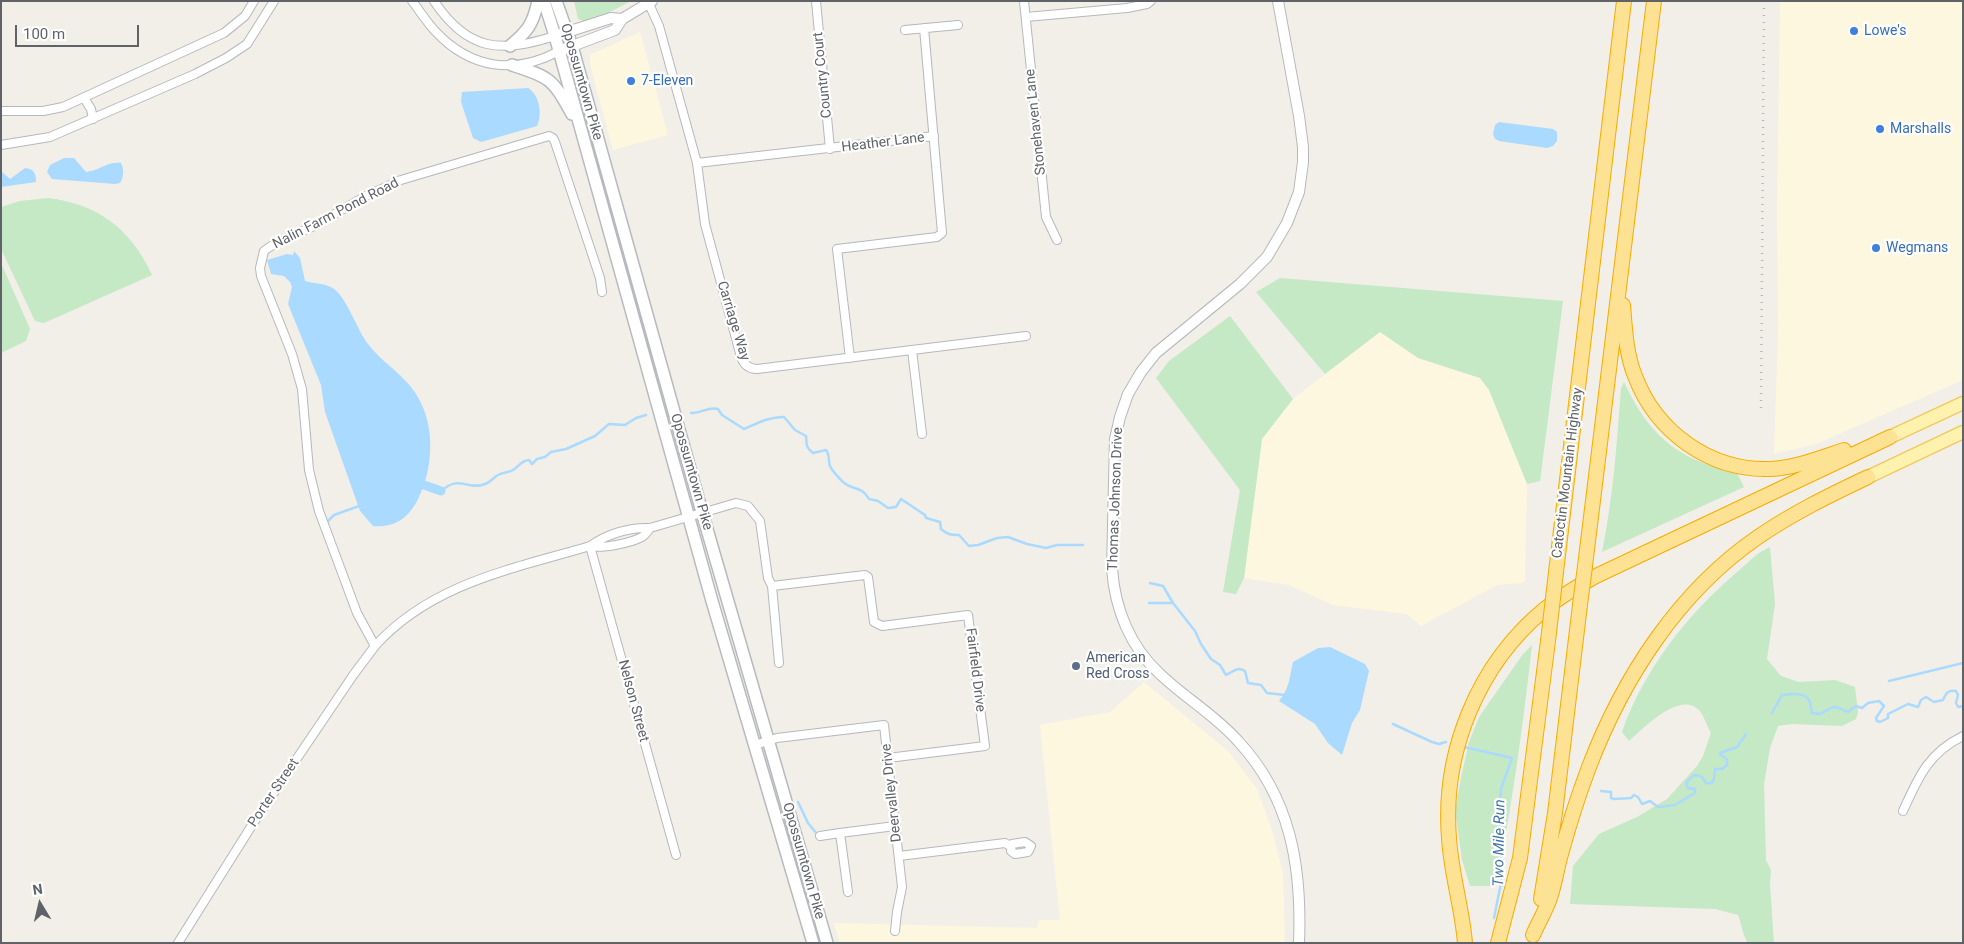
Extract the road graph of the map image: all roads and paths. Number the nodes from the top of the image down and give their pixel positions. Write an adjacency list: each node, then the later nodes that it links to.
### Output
1 (254, 1): 26 (street)
2 (274, 1): 28 (street)
3 (434, 1): 22 (street)
4 (538, 1): 22 (main road)
5 (544, 1): 21 (main road, Opossumtown Pike)
6 (556, 1): 20 (main road, Opossumtown Pike)
7 (816, 1): 32 (street, Country Court)
8 (1024, 1): 15 (street, Stonehaven Lane)
9 (1151, 1): 15 (street)
10 (1278, 1): 68 (street, Thomas Johnson Drive)
11 (1624, 1): 70 (highway, Catoctin Mountain Highway, bridge)
12 (1654, 1): 35 (highway, Catoctin Mountain Highway)
13 (409, 3): 25 (street)
14 (650, 3): 16 (street); 33 (street, Carriage Way)
15 (1026, 17): 34 (street, Stonehaven Lane)
16 (622, 19): 20 (street); 23 (street)
17 (958, 25): 18 (street)
18 (924, 28): 19 (street); 30 (street)
19 (905, 30)
20 (567, 31): 21 (street); 23 (main road, Opossumtown Pike)
21 (555, 36): 22 (street); 24 (main road, Opossumtown Pike)
22 (510, 46)
23 (572, 46): 24 (street); 45 (main road, Opossumtown Pike)
24 (559, 50): 25 (street); 29 (main road, Opossumtown Pike)
25 (512, 65): 29 (main road)
26 (84, 98): 27 (street); 28 (street)
27 (1, 111)
28 (93, 119): 31 (street)
29 (582, 132): 46 (main road, Opossumtown Pike)
30 (934, 136): 32 (street, Heather Lane); 39 (street, Heather Lane)
31 (1, 145)
32 (830, 149): 33 (street, Heather Lane)
33 (697, 163): 39 (street, Carriage Way)
34 (1057, 240)
35 (1620, 280): 43 (highway); 64 (highway, Catoctin Mountain Highway, bridge)
36 (602, 292): 49 (street, Nalin Farm Pond Road)
37 (1026, 336): 38 (street, Carriage Way)
38 (912, 350): 39 (street, Carriage Way); 42 (street)
39 (850, 358)
40 (1963, 403): 43 (main road)
41 (1963, 432): 44 (main road)
42 (922, 434)
43 (1890, 436): 69 (highway)
44 (1868, 477): 64 (highway)
45 (702, 512): 46 (street); 48 (street); 52 (main road, Opossumtown Pike)
46 (688, 516): 47 (street); 53 (main road, Opossumtown Pike)
47 (590, 546): 49 (street); 60 (street, Nelson Street)
48 (772, 586): 50 (street); 54 (street, Fairfield Drive)
49 (376, 646): 65 (street, Porter Street)
50 (779, 663)
51 (1963, 736): 55 (street)
52 (767, 741): 53 (street, Deervalley Drive); 54 (street, Deervalley Drive); 67 (main road, Opossumtown Pike)
53 (755, 745): 66 (main road, Opossumtown Pike)
54 (888, 758): 56 (street, Deervalley Drive)
55 (1903, 811)
56 (895, 826): 57 (street); 61 (street, Deervalley Drive)
57 (840, 833): 58 (street); 62 (street)
58 (820, 836)
59 (1010, 846): 61 (street)
60 (676, 855)
61 (899, 856): 63 (street, Deervalley Drive)
62 (848, 892)
63 (895, 931)
64 (1532, 939)
65 (178, 943)
66 (813, 943)
67 (827, 943)
68 (1300, 943)
69 (1465, 943)
70 (1498, 943)

